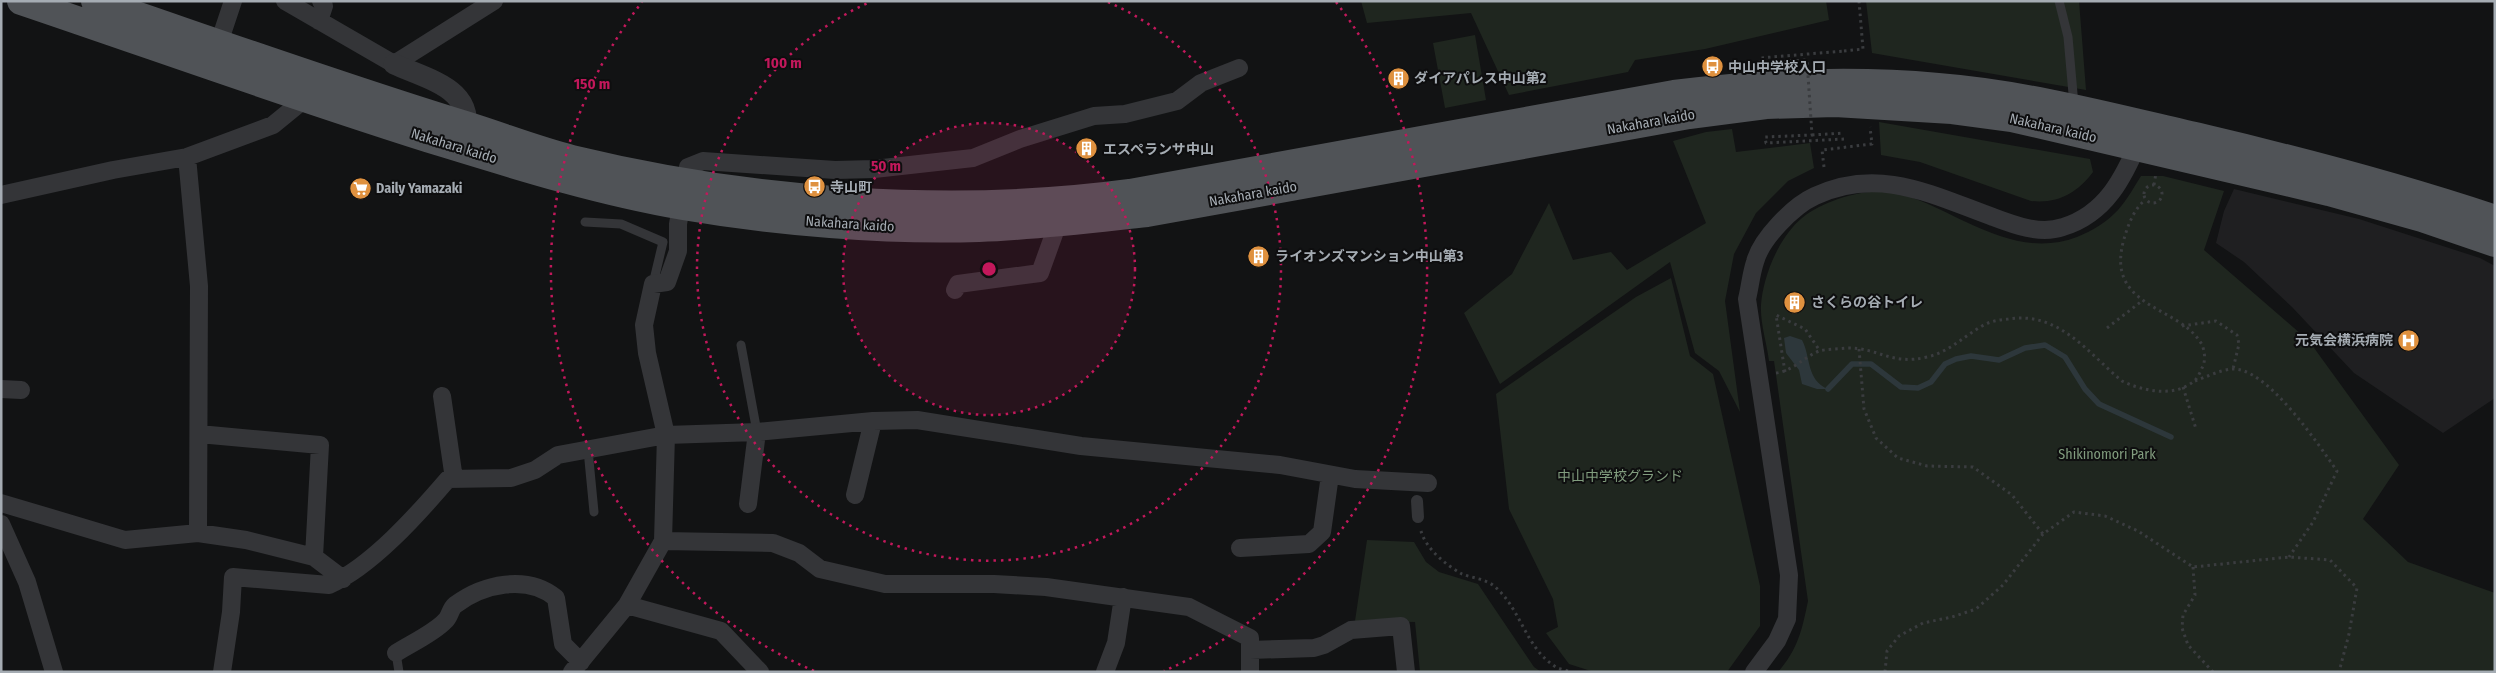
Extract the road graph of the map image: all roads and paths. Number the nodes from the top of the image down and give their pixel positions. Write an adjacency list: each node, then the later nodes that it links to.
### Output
1 (21, 1): 13 (main road, Nakahara kaido)
2 (95, 1): 10 (main road, Nakahara kaido)
3 (233, 1): 10 (street)
4 (285, 1): 9 (street)
5 (322, 1): 9 (street)
6 (494, 1): 11 (street)
7 (1859, 1): 17 (path, bridge)
8 (2059, 1): 14 (lane)
9 (319, 21): 11 (street)
10 (219, 43): 19 (main road, Nakahara kaido)
11 (394, 64): 19 (street)
12 (1239, 68): 23 (street)
13 (306, 98): 19 (main road, Nakahara kaido); 21 (street)
14 (2074, 109): 18 (main road, Nakahara kaido); 23 (main road, Nakahara kaido)
15 (1868, 120): 22 (path)
16 (1844, 133): 17 (path)
17 (1812, 135): 20 (path, bridge)
18 (2141, 136): 26 (main road, Nakahara kaido); 28 (main road, Nakahara kaido); 29 (main road, Nakahara kaido); 82 (street)
19 (465, 137): 23 (main road, Nakahara kaido)
20 (1844, 139)
21 (187, 157): 24 (street); 49 (street)
22 (1824, 167)
23 (683, 193): 28 (main road, Nakahara kaido); 30 (street)
24 (1, 195)
25 (2145, 200): 25 (path); 32 (path)
26 (2495, 219)
27 (585, 222): 30 (lane)
28 (1058, 223): 31 (street)
29 (2495, 243)
30 (653, 284): 50 (street)
31 (955, 290)
32 (2142, 301): 33 (path); 34 (path)
33 (2182, 326): 38 (path); 41 (path)
34 (2107, 328)
35 (741, 345): 48 (lane)
36 (1859, 349): 37 (path); 42 (path); 62 (path)
37 (1820, 351): 39 (path); 39 (path)
38 (2233, 369): 41 (path); 66 (path)
39 (1785, 372): 40 (path)
40 (1771, 373)
41 (2195, 381): 42 (path)
42 (2183, 386): 47 (path)
43 (1, 389): 44 (street)
44 (21, 390)
45 (442, 396): 53 (street)
46 (873, 421): 48 (street); 52 (street); 55 (street)
47 (2196, 429)
48 (757, 432): 50 (street); 57 (street)
49 (199, 434): 61 (street); 65 (street)
50 (666, 435): 51 (street); 63 (street)
51 (588, 450): 53 (street); 58 (lane)
52 (1330, 475): 54 (street); 64 (street)
53 (454, 479): 68 (street)
54 (1420, 490): 59 (street)
55 (855, 495)
56 (1, 503): 61 (street)
57 (748, 504)
58 (594, 512)
59 (1418, 517): 81 (path)
60 (1, 524): 74 (street)
61 (198, 533): 65 (street)
62 (2043, 534): 67 (path); 83 (path)
63 (663, 541): 69 (street); 70 (street)
64 (1240, 548)
65 (314, 557): 68 (street)
66 (2289, 557): 67 (path); 85 (path)
67 (2194, 567): 84 (path)
68 (343, 579): 75 (street)
69 (1123, 597): 71 (street); 78 (street)
70 (627, 605): 73 (street); 77 (street)
71 (1250, 650): 79 (street); 80 (street)
72 (396, 653): 73 (street); 76 (lane)
73 (577, 667)
74 (54, 672)
75 (222, 672)
76 (399, 672)
77 (760, 672)
78 (1105, 672)
79 (1250, 672)
80 (1406, 672)
81 (1571, 672)
82 (1754, 672)
83 (1885, 672)
84 (2213, 672)
85 (2340, 672)

